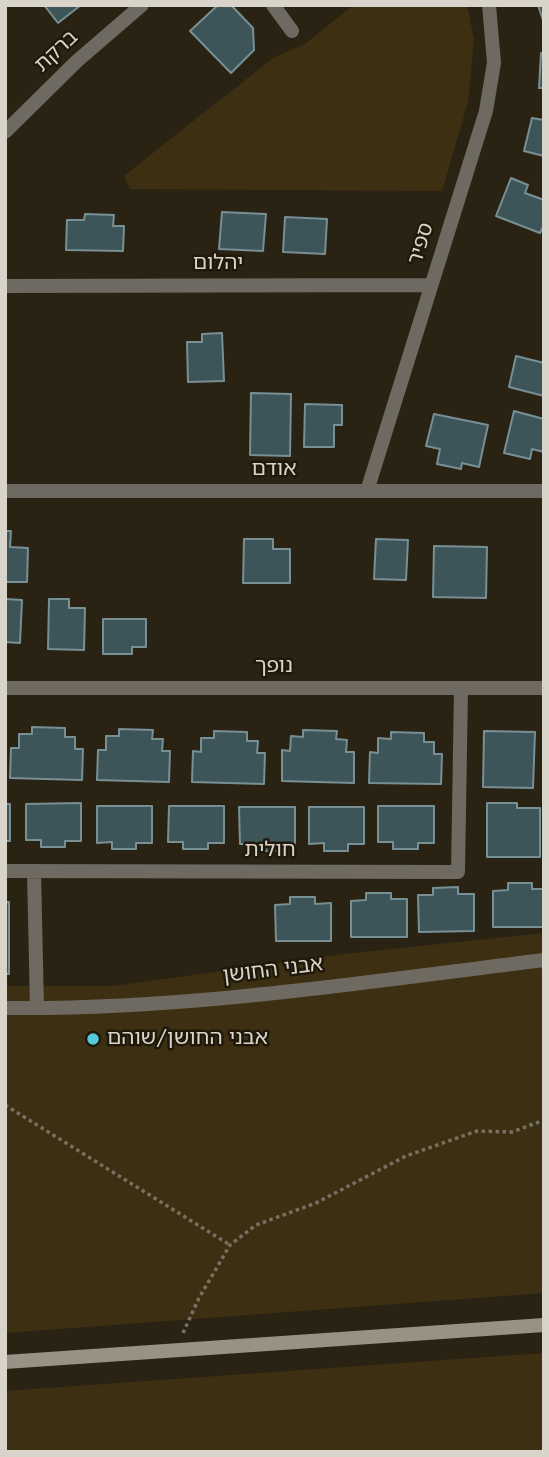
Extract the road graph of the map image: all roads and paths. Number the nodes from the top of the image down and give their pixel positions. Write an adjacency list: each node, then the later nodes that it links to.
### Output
1 (142, 5): 5 (street, ברקת)
2 (273, 5): 4 (street)
3 (489, 5): 6 (street, ספיר)
4 (292, 31)
5 (5, 132)
6 (431, 285): 7 (street, יהלום); 9 (street, ספיר)
7 (5, 286)
8 (5, 491): 9 (street, אודם)
9 (367, 491): 10 (street, אודם)
10 (544, 491)
11 (5, 688): 12 (street, נופך)
12 (461, 688): 13 (street, נופך); 15 (street, חולית)
13 (544, 688)
14 (5, 871): 15 (street)
15 (34, 871): 18 (street)
16 (544, 960): 18 (street, אבני החושן)
17 (5, 1008): 18 (street, אבני החושן)
18 (37, 1008)
19 (5, 1105): 21 (path)
20 (544, 1120): 21 (path)
21 (230, 1245): 23 (path)
22 (544, 1325): 23 (main road)
23 (176, 1351): 24 (main road)
24 (5, 1362)

